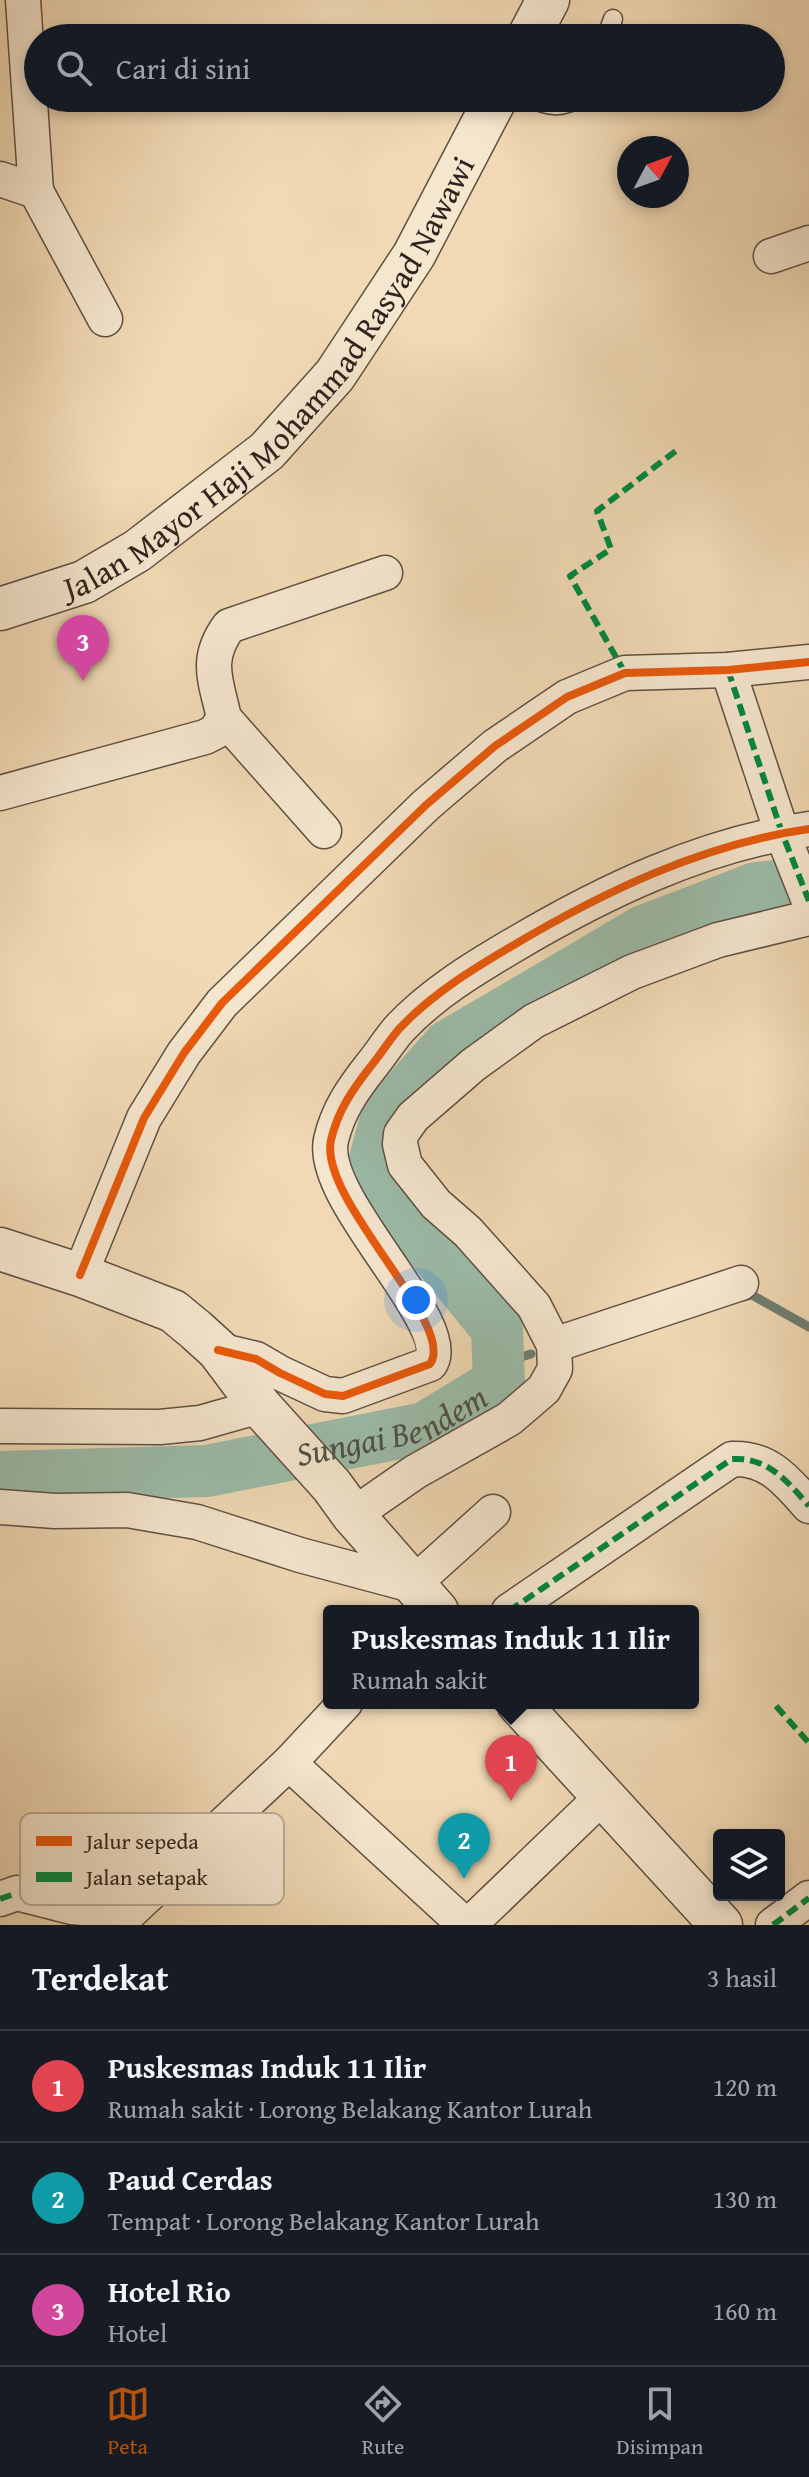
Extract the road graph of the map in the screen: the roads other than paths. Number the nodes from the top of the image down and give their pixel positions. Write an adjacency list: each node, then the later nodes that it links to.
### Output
1 (23, 0): 4 (street)
2 (548, 0): 5 (street)
3 (613, 19): 6 (lane)
4 (26, 24)
5 (535, 24)
6 (611, 24)
7 (35, 112): 10 (street)
8 (489, 112): 15 (street, Jalan Mayor Haji Mohammad Rasyad Nawawi)
9 (0, 179): 10 (street)
10 (36, 191): 13 (street)
11 (809, 243): 12 (street)
12 (771, 256)
13 (105, 319)
14 (385, 573): 18 (street)
15 (0, 609)
16 (809, 662): 17 (street)
17 (728, 670): 21 (street); 25 (street)
18 (224, 718): 19 (street); 20 (street)
19 (0, 793)
20 (324, 831)
21 (794, 839): 22 (street); 28 (street)
22 (809, 901)
23 (809, 918): 27 (street)
24 (0, 1249): 25 (street)
25 (80, 1275): 28 (street)
26 (741, 1283): 27 (street)
27 (554, 1345): 31 (street)
28 (218, 1350): 29 (street)
29 (263, 1408): 30 (street); 31 (street)
30 (0, 1426)
31 (343, 1501): 35 (street)
32 (809, 1506): 36 (street)
33 (0, 1507): 35 (street)
34 (493, 1512): 35 (street)
35 (429, 1604)
36 (518, 1605)
37 (339, 1709): 39 (street)
38 (523, 1709): 40 (street)
39 (289, 1763): 41 (street); 47 (street)
40 (603, 1796): 47 (street); 48 (street)
41 (240, 1813)
42 (20, 1894): 44 (street)
43 (809, 1898): 49 (street)
44 (0, 1899)
45 (64, 1905): 46 (street)
46 (137, 1918)
47 (467, 1925)
48 (721, 1925)
49 (773, 1925)

